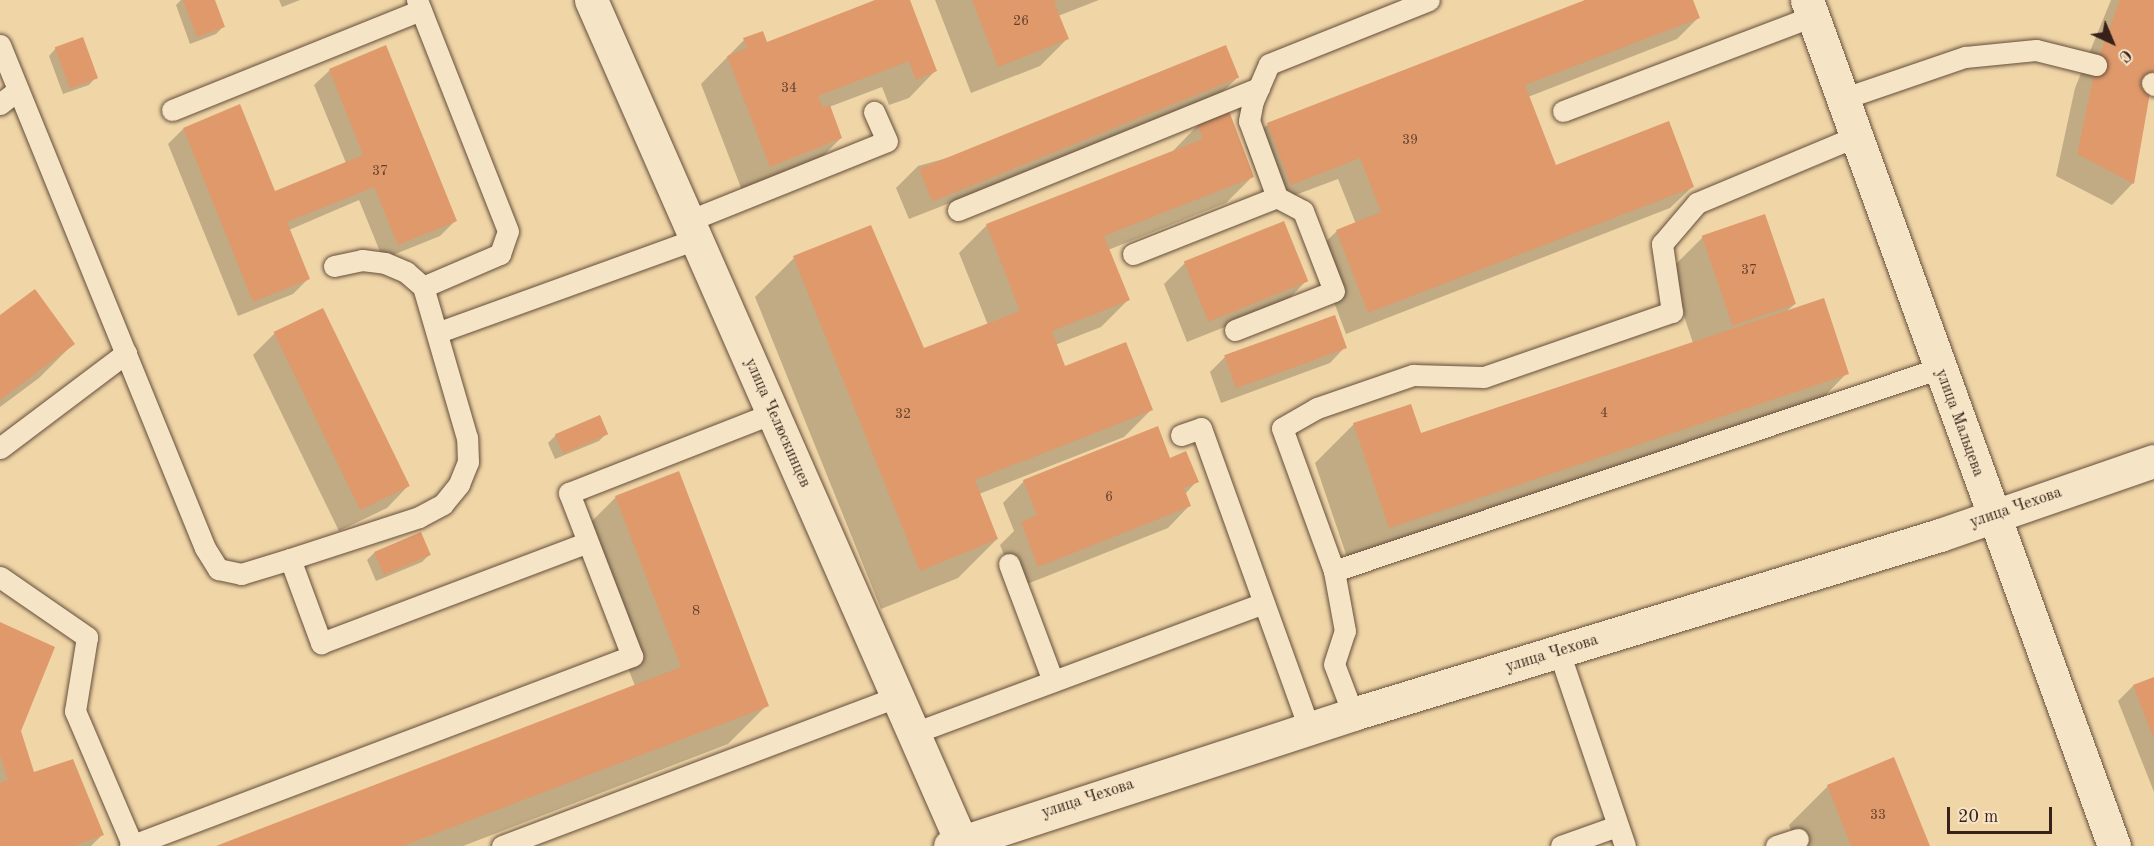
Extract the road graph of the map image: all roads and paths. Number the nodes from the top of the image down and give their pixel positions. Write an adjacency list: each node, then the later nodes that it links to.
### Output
1 (591, 0): 17 (street, улица Челюскинцев)
2 (1429, 0): 7 (lane)
3 (1808, 4): 9 (street, улица Мальцева); 12 (lane)
4 (419, 5): 11 (lane); 20 (lane)
5 (0, 45): 8 (lane)
6 (2096, 65): 9 (lane)
7 (1258, 88): 15 (lane); 16 (lane)
8 (18, 90): 10 (lane); 23 (lane)
9 (1842, 99): 14 (street, улица Мальцева)
10 (0, 104)
11 (172, 110)
12 (1563, 111)
13 (874, 112): 17 (lane)
14 (1857, 136): 24 (street, улица Мальцева); 33 (lane)
15 (1277, 197): 18 (lane); 21 (lane)
16 (957, 210)
17 (692, 230): 22 (lane); 25 (street, улица Челюскинцев)
18 (1133, 254)
19 (334, 266): 20 (lane)
20 (423, 287): 22 (lane)
21 (1235, 330)
22 (439, 332): 31 (lane)
23 (126, 353): 27 (lane); 31 (lane)
24 (1940, 369): 29 (street, улица Мальцева); 33 (lane)
25 (773, 413): 30 (lane); 38 (street, улица Челюскинцев)
26 (1181, 435): 35 (lane)
27 (0, 448)
28 (2154, 461): 29 (street, улица Чехова)
29 (1991, 516): 36 (street, улица Чехова); 50 (street, улица Мальцева)
30 (588, 542): 31 (lane); 44 (lane)
31 (290, 559)
32 (1009, 564): 37 (lane)
33 (1334, 572): 39 (lane)
34 (0, 578): 44 (lane)
35 (1264, 603): 37 (lane); 40 (lane)
36 (1558, 652): 39 (street, улица Чехова); 42 (lane)
37 (1053, 681): 41 (lane)
38 (898, 696): 41 (street, улица Челюскинцев); 46 (lane)
39 (1353, 714): 40 (street, улица Чехова)
40 (1309, 728): 45 (street, улица Чехова)
41 (914, 733): 45 (street, улица Челюскинцев)
42 (1617, 826): 47 (lane); 48 (lane)
43 (1798, 839): 49 (lane)
44 (131, 845)
45 (958, 845)
46 (502, 846)
47 (1561, 846)
48 (1625, 846)
49 (1776, 846)
50 (2114, 846)

